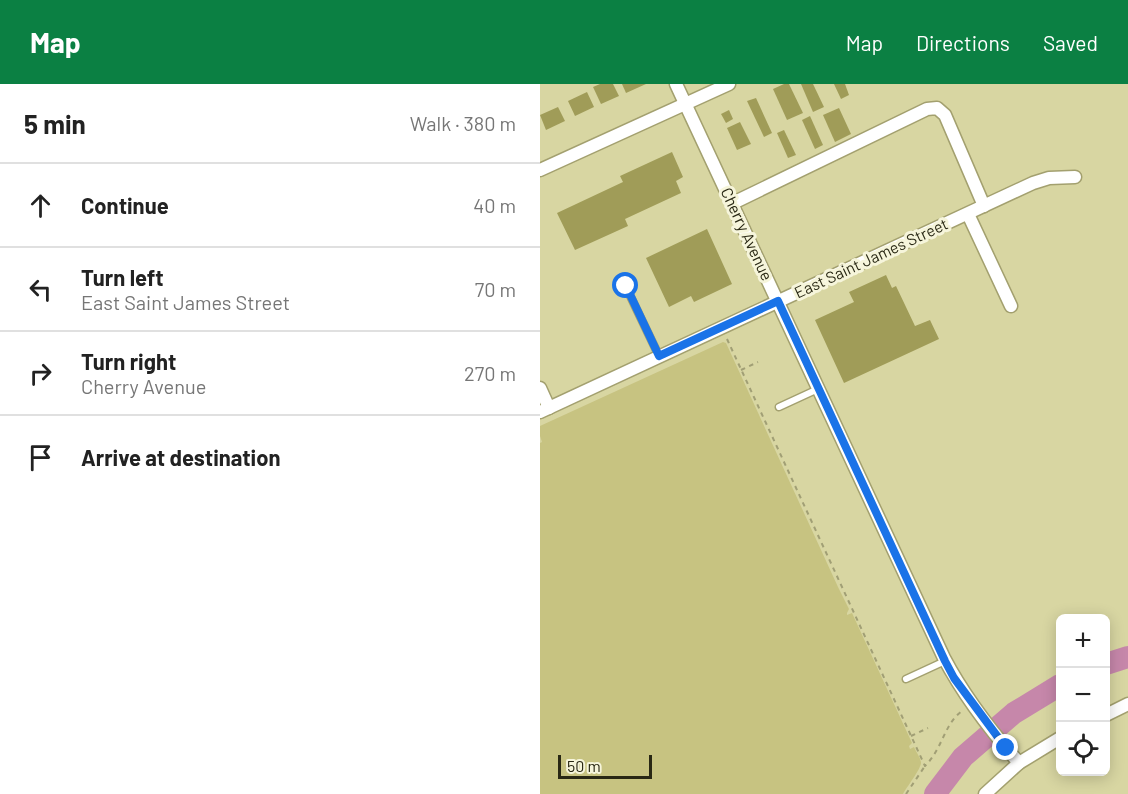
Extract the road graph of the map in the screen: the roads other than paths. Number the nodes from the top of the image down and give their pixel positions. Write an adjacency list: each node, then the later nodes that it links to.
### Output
1 (676, 84): 3 (street, Cherry Avenue)
2 (729, 84): 3 (street)
3 (686, 104): 4 (street); 6 (street, Cherry Avenue)
4 (540, 170)
5 (1075, 177): 7 (street, East Saint James Street)
6 (733, 203): 7 (street); 10 (street, Cherry Avenue)
7 (984, 206): 8 (street, East Saint James Street)
8 (968, 214): 10 (street, East Saint James Street); 11 (street)
9 (626, 286): 12 (lane)
10 (778, 301): 12 (street, East Saint James Street); 14 (street, Cherry Avenue)
11 (1011, 306)
12 (659, 356): 16 (street, East Saint James Street)
13 (540, 388): 16 (street)
14 (819, 388): 15 (lane); 17 (street, Cherry Avenue)
15 (779, 407)
16 (545, 410)
17 (945, 661): 18 (lane); 22 (street, Cherry Avenue)
18 (906, 680)
19 (1128, 704): 20 (street)
20 (1110, 714)
21 (1056, 740): 22 (street)
22 (1019, 763): 23 (street)
23 (985, 794)

